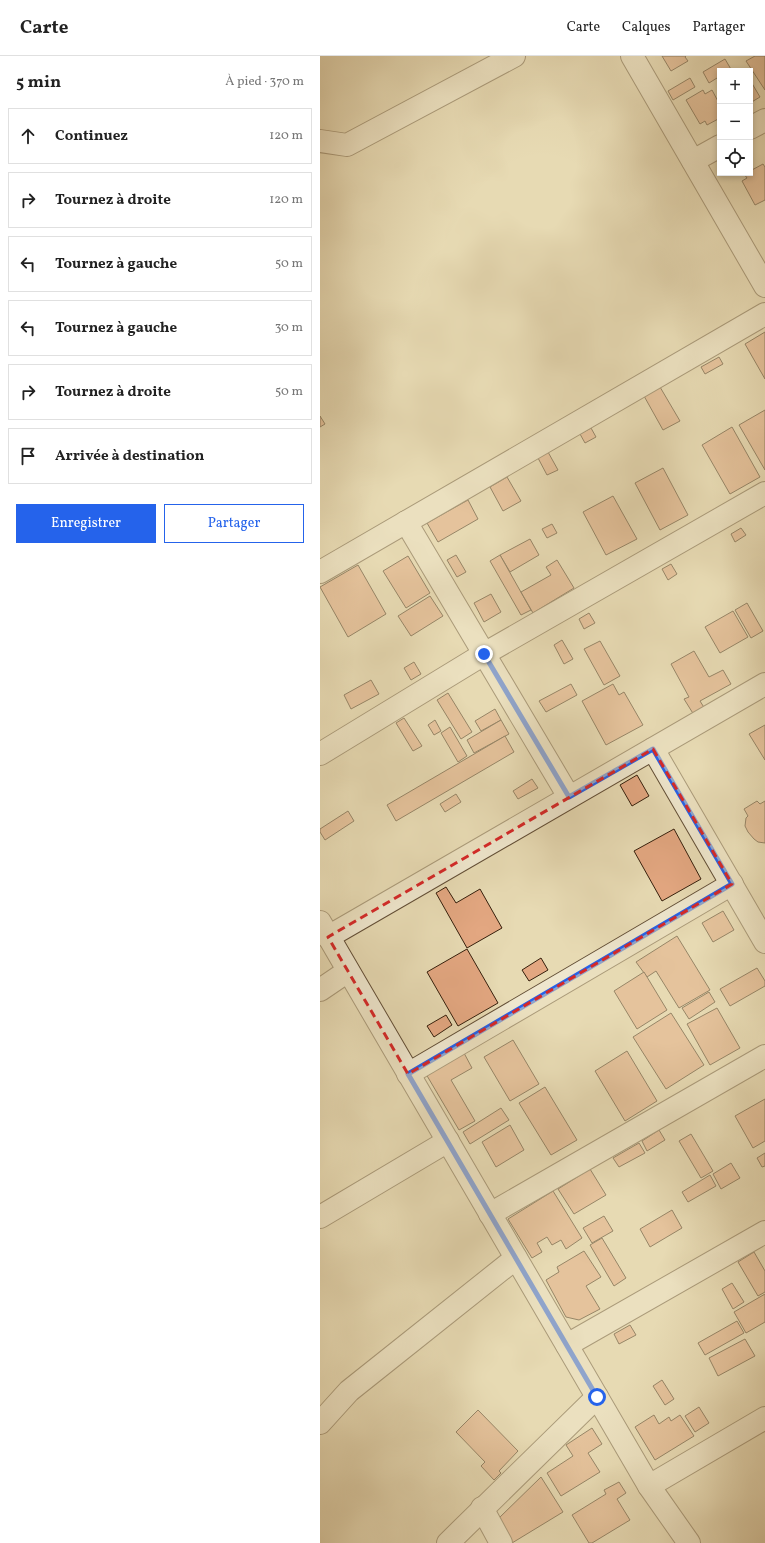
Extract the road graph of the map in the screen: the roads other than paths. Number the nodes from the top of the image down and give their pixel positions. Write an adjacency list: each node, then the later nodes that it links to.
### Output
1 (514, 56): 5 (street)
2 (632, 56): 7 (street)
3 (765, 120): 4 (street)
4 (753, 126)
5 (320, 141)
6 (717, 148): 7 (street)
7 (693, 161): 8 (street)
8 (765, 286)
9 (765, 314): 11 (street)
10 (765, 492): 13 (street)
11 (406, 522): 12 (street); 13 (street)
12 (320, 572)
13 (484, 654): 16 (street); 17 (street)
14 (765, 684): 15 (street)
15 (653, 749): 17 (street); 18 (street)
16 (320, 754)
17 (569, 797): 19 (street)
18 (732, 884): 20 (street); 24 (street)
19 (324, 930): 21 (street)
20 (765, 942)
21 (348, 971): 22 (street); 24 (street)
22 (320, 990)
23 (765, 1056): 26 (street)
24 (408, 1074): 25 (street)
25 (448, 1142): 26 (street); 27 (street)
26 (490, 1214): 29 (street)
27 (320, 1217)
28 (765, 1232): 30 (street)
29 (516, 1258): 30 (street); 33 (street)
30 (566, 1345): 31 (street)
31 (597, 1397): 34 (street); 35 (street)
32 (765, 1418): 34 (street)
33 (320, 1423)
34 (649, 1486): 38 (street)
35 (482, 1508): 36 (street); 37 (street)
36 (448, 1543)
37 (501, 1543)
38 (689, 1543)

